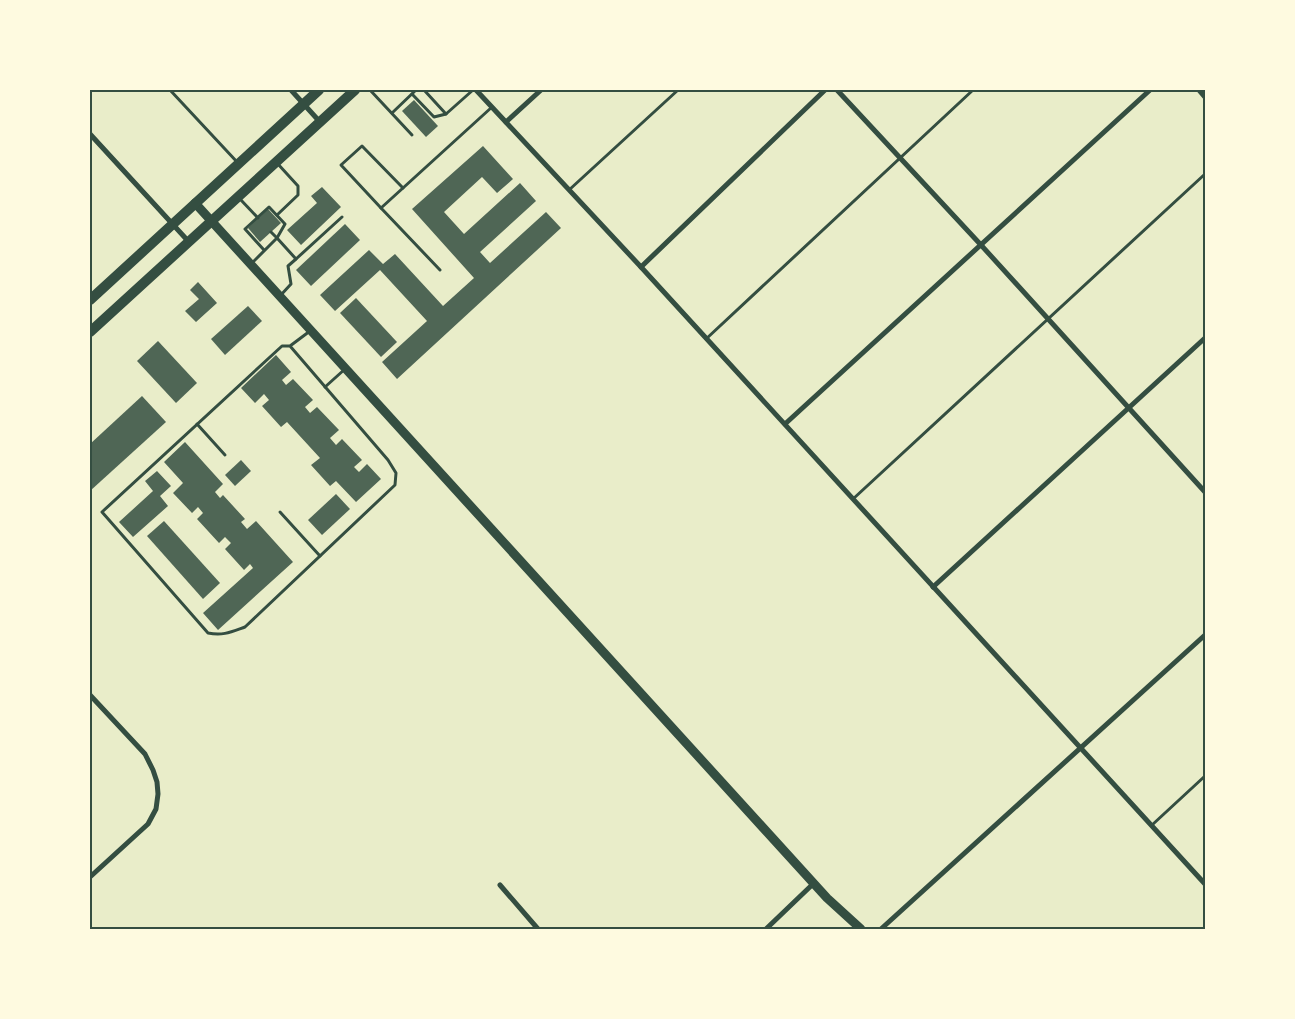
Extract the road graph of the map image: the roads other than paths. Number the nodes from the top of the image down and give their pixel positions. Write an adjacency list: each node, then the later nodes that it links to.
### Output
1 (170, 90): 28 (lane)
2 (291, 90): 18 (street)
3 (319, 90): 18 (main road)
4 (355, 90): 22 (main road)
5 (370, 90): 20 (lane)
6 (416, 90): 16 (lane)
7 (424, 90): 21 (lane)
8 (474, 90): 19 (street); 21 (lane)
9 (541, 90): 23 (street)
10 (678, 90): 31 (lane)
11 (825, 90): 47 (street)
12 (837, 90): 26 (street)
13 (973, 90): 26 (lane)
14 (1150, 90): 43 (street)
15 (1199, 90): 17 (street)
16 (412, 94): 20 (lane); 21 (lane)
17 (1205, 97)
18 (304, 104): 22 (street); 28 (main road)
19 (492, 107): 23 (street); 30 (lane)
20 (392, 113): 25 (lane)
21 (446, 114)
22 (320, 122): 27 (main road)
23 (506, 122): 31 (street)
24 (90, 134): 39 (street)
25 (412, 134)
26 (900, 158): 43 (street); 55 (lane)
27 (276, 162): 32 (main road); 35 (lane)
28 (239, 163): 33 (main road)
29 (1205, 174): 51 (lane)
30 (403, 188): 34 (lane); 34 (lane)
31 (569, 190): 47 (street)
32 (238, 198): 37 (lane); 38 (main road)
33 (195, 204): 38 (main road); 39 (main road)
34 (381, 208): 48 (lane)
35 (277, 215): 37 (lane); 41 (lane)
36 (342, 217): 45 (lane)
37 (258, 218): 44 (lane)
38 (211, 222): 42 (main road); 46 (main road)
39 (173, 223): 42 (street); 50 (main road)
40 (271, 232): 41 (lane)
41 (277, 238): 44 (lane); 45 (lane)
42 (189, 242): 53 (main road)
43 (981, 245): 51 (street); 61 (street)
44 (264, 250): 46 (lane)
45 (296, 259): 49 (lane)
46 (251, 265): 49 (main road)
47 (641, 267): 55 (street)
48 (440, 270)
49 (279, 296): 52 (main road)
50 (90, 300)
51 (1048, 319): 59 (street); 64 (lane)
52 (311, 330): 56 (lane); 57 (main road)
53 (90, 332)
54 (1205, 338): 59 (street)
55 (706, 339): 61 (street)
56 (290, 346): 58 (lane); 60 (lane)
57 (345, 368): 58 (lane); 74 (main road)
58 (325, 387): 66 (lane)
59 (1129, 408): 63 (street); 67 (street)
60 (197, 424): 62 (lane); 66 (lane)
61 (785, 424): 64 (street)
62 (226, 455)
63 (1205, 492)
64 (853, 499): 67 (street)
65 (280, 512): 66 (lane)
66 (320, 556)
67 (932, 587): 70 (street)
68 (1205, 635): 70 (street)
69 (90, 695): 73 (street)
70 (1081, 749): 72 (street); 80 (street)
71 (1205, 776): 72 (lane)
72 (1151, 825): 75 (street)
73 (90, 877)
74 (814, 883): 78 (street); 79 (main road)
75 (1205, 884)
76 (500, 885): 77 (street)
77 (538, 929)
78 (766, 929)
79 (861, 929)
80 (881, 929)

